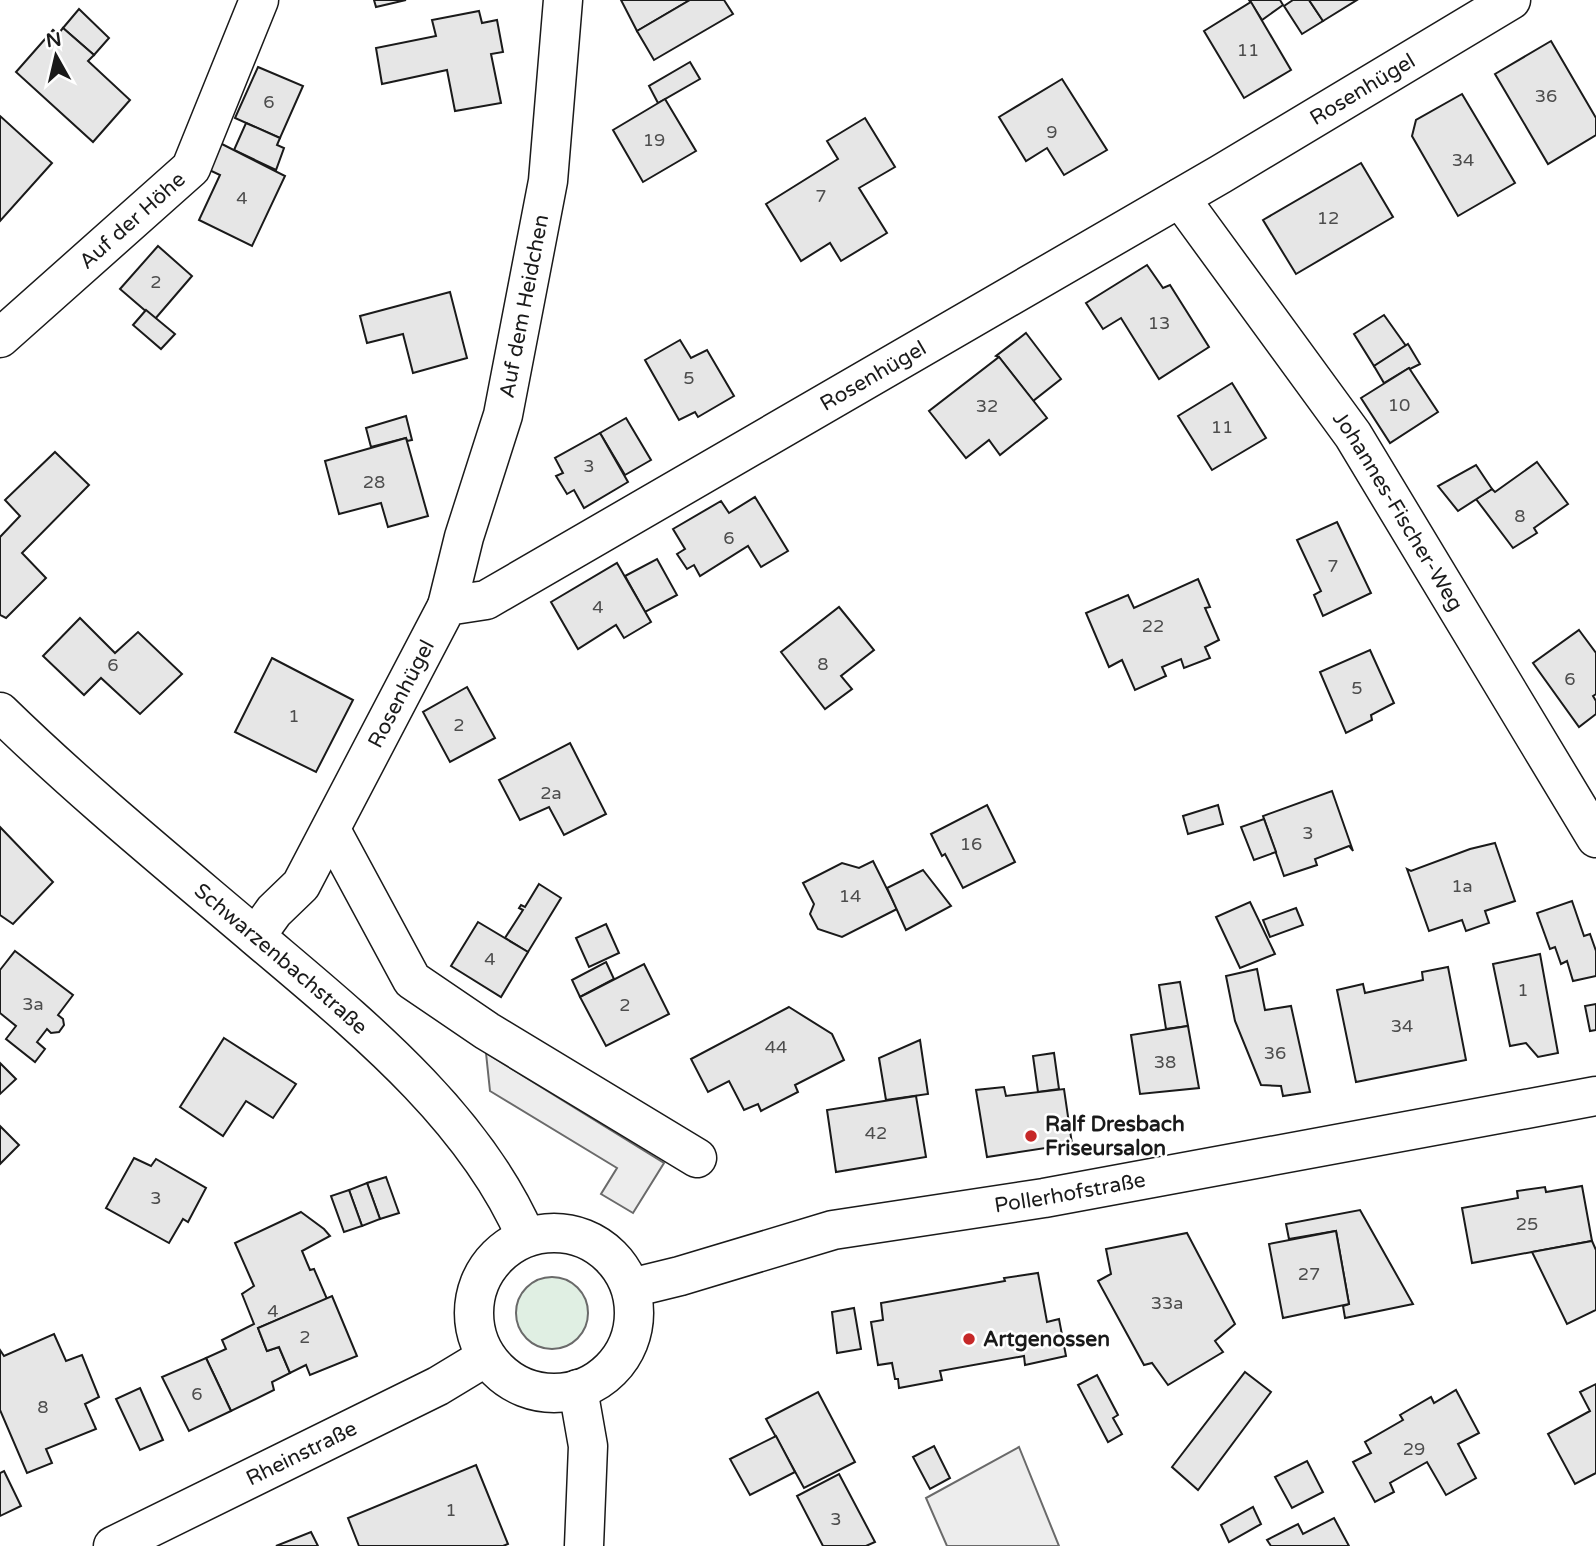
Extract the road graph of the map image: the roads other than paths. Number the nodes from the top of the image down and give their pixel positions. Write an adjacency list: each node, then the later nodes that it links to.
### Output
1 (259, 0): 5 (street, Auf der Höhe)
2 (562, 0): 6 (street, Auf dem Heidchen)
3 (1511, 0): 4 (street, Rosenhügel)
4 (1180, 198): 6 (street, Rosenhügel); 9 (street, Johannes-Fischer-Weg)
5 (0, 338)
6 (447, 606): 8 (street, Rosenhügel)
7 (0, 712): 10 (street, Schwarzenbachstraße)
8 (331, 830): 10 (street, Rosenhügel); 12 (street)
9 (1596, 838)
10 (256, 936): 13 (street, Schwarzenbachstraße)
11 (1596, 1096): 14 (street, Pollerhofstraße)
12 (697, 1158)
13 (526, 1237): 14 (street); 15 (street)
14 (631, 1288): 16 (street)
15 (486, 1356): 16 (street); 17 (street, Rheinstraße)
16 (578, 1389): 18 (street)
17 (113, 1546)
18 (584, 1546)

